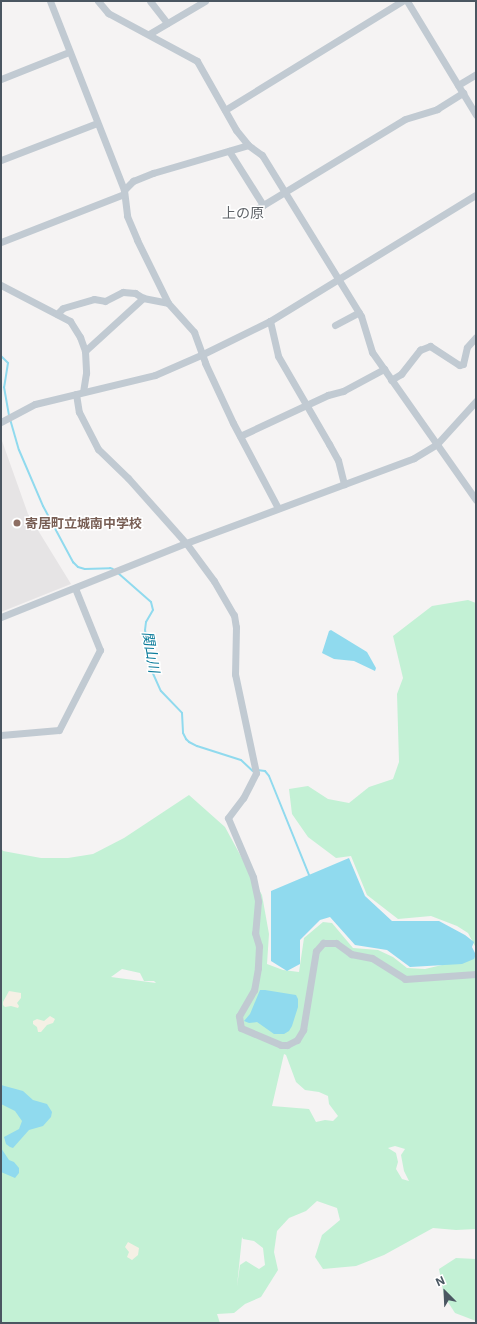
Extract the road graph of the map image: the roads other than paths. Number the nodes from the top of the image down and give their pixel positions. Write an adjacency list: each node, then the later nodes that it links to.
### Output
1 (50, 1): 9 (street)
2 (98, 1): 8 (street)
3 (150, 1): 7 (street)
4 (205, 1): 7 (street)
5 (402, 1): 14 (street)
6 (407, 1): 12 (street)
7 (166, 23): 8 (street)
8 (149, 34): 14 (street)
9 (70, 52): 11 (street); 16 (street)
10 (476, 74): 12 (street)
11 (1, 79)
12 (458, 85): 13 (street)
13 (463, 93): 15 (street); 21 (street)
14 (225, 110): 17 (street)
15 (476, 115)
16 (97, 123): 19 (street); 20 (street)
17 (248, 146): 18 (street); 21 (street)
18 (229, 151): 20 (street); 23 (street)
19 (1, 160)
20 (124, 192): 25 (street); 29 (street)
21 (286, 192): 23 (street); 26 (street)
22 (476, 195): 26 (street)
23 (263, 205): 24 (street)
24 (255, 210)
25 (1, 242)
26 (338, 280): 30 (street); 32 (street)
27 (1, 285): 31 (street)
28 (143, 298): 29 (street); 31 (street); 35 (street)
29 (168, 304): 36 (street)
30 (359, 312): 33 (street); 37 (street)
31 (57, 314): 35 (street)
32 (270, 321): 36 (street); 41 (street)
33 (335, 325)
34 (476, 337): 38 (street)
35 (85, 351): 39 (street)
36 (201, 355): 39 (street); 43 (street)
37 (384, 369): 38 (street); 41 (street)
38 (391, 380): 44 (street)
39 (79, 393): 42 (street); 48 (street)
40 (476, 401): 44 (street)
41 (307, 405): 43 (street); 45 (street)
42 (3, 421)
43 (240, 436): 47 (street)
44 (437, 444): 45 (street); 46 (street)
45 (344, 484): 47 (street)
46 (476, 500)
47 (278, 508): 48 (street)
48 (186, 543): 49 (street); 52 (street)
49 (75, 588): 50 (street); 51 (street)
50 (1, 617)
51 (1, 735)
52 (476, 974)

